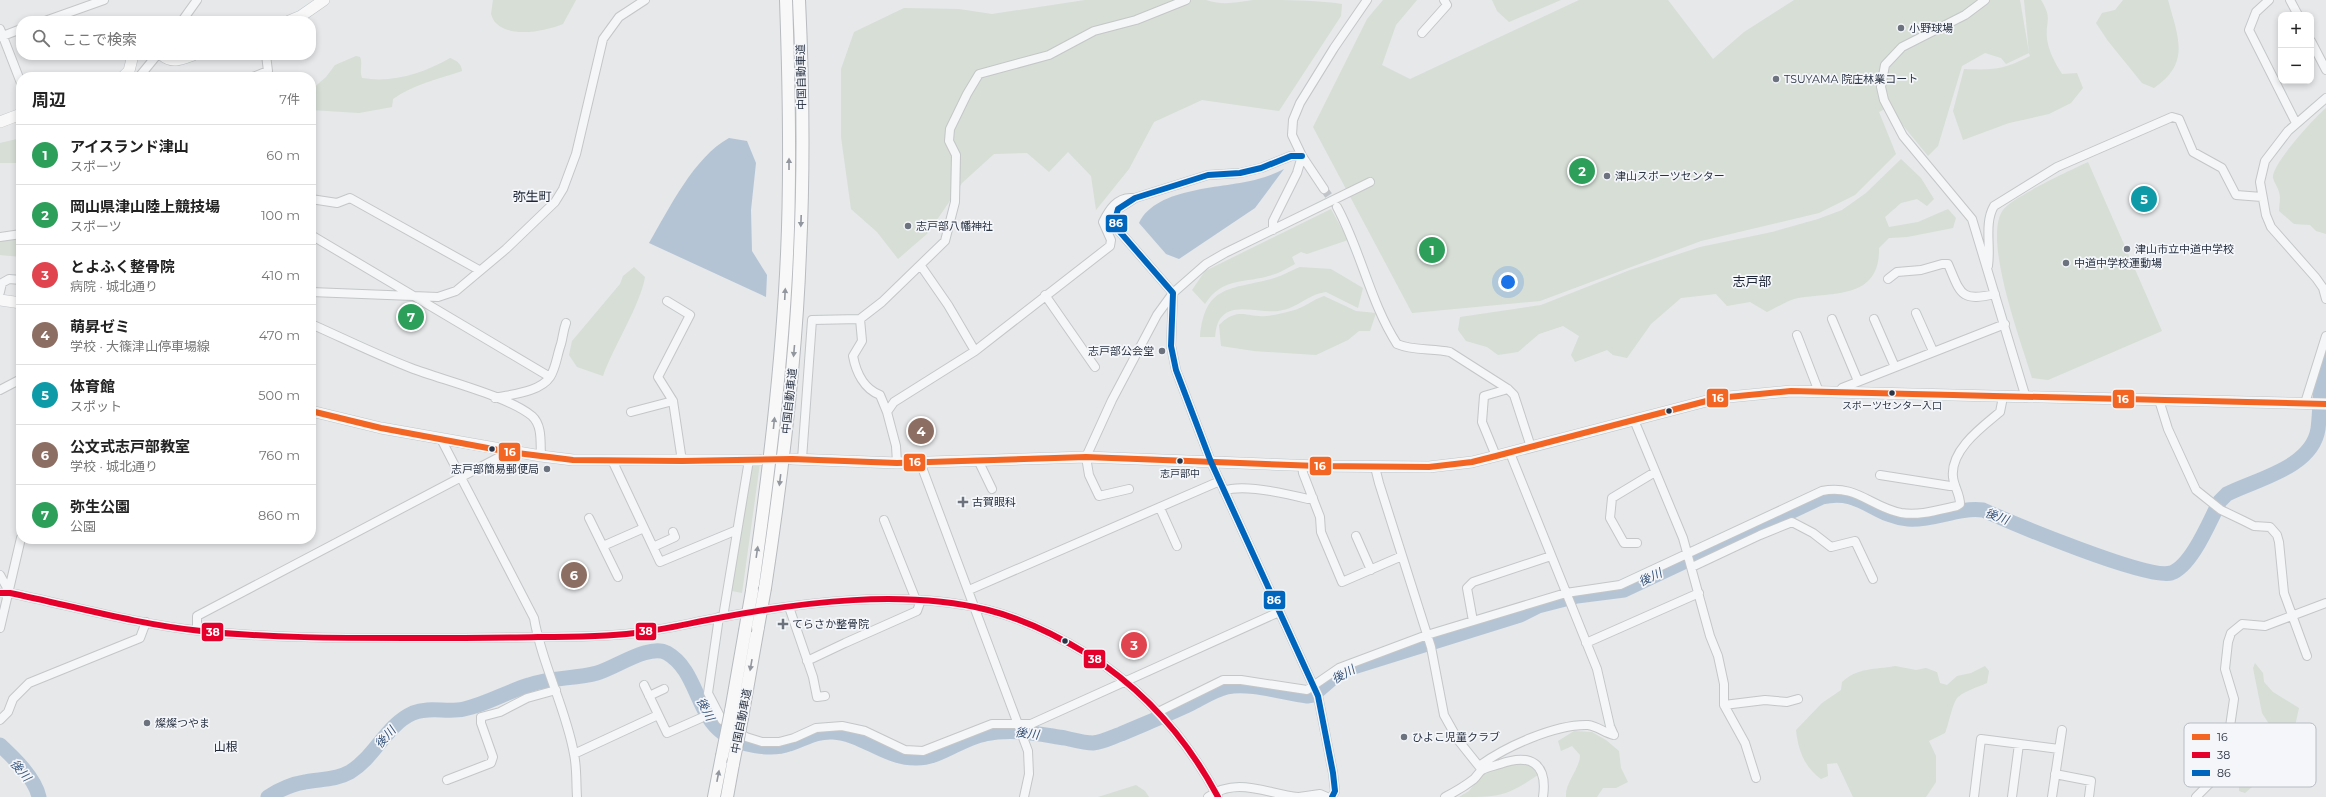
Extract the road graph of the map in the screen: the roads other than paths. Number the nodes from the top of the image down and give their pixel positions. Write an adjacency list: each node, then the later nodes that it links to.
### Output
1 (104, 0): 14 (street)
2 (196, 0): 15 (street)
3 (324, 0): 16 (main road)
4 (645, 0): 46 (street)
5 (786, 0): 183 (highway, 中国自動車道, one-way to 5, bridge)
6 (799, 0): 184 (highway, 中国自動車道, one-way to 184, bridge)
7 (1186, 0): 44 (street)
8 (1367, 0): 33 (street)
9 (1985, 0): 45 (street)
10 (2269, 0): 32 (street)
11 (2290, 0): 13 (street)
12 (1447, 2): 18 (street)
13 (2296, 12)
14 (58, 16)
15 (185, 16)
16 (301, 16)
17 (16, 30): 19 (street)
18 (1422, 33)
19 (1, 34): 25 (street)
20 (2314, 47): 24 (street)
21 (132, 60): 26 (main road)
22 (153, 60): 27 (street)
23 (267, 60): 28 (street)
24 (2326, 70)
25 (17, 72)
26 (128, 72)
27 (143, 72)
28 (266, 72)
29 (2326, 98): 32 (street)
30 (16, 116): 31 (main road)
31 (0, 122)
32 (2296, 123): 36 (street)
33 (1302, 156): 35 (street); 37 (street); 40 (street)
34 (1370, 182): 40 (street)
35 (1324, 188)
36 (2262, 197): 45 (street); 55 (street)
37 (1135, 198): 51 (street); 53 (street)
38 (316, 200): 46 (street)
39 (1337, 207): 75 (street)
40 (1273, 230): 51 (street)
41 (16, 235): 42 (street)
42 (0, 237)
43 (316, 238): 54 (street)
44 (921, 266): 60 (street); 68 (street)
45 (1987, 268): 52 (street)
46 (479, 270): 54 (street)
47 (1888, 279): 52 (street)
48 (16, 280): 49 (street)
49 (0, 292)
50 (316, 292): 54 (street)
51 (1173, 293): 96 (street); 103 (street)
52 (1995, 294): 64 (street)
53 (1045, 295): 68 (street); 70 (street)
54 (414, 296): 72 (street)
55 (2326, 299)
56 (0, 300): 58 (main road)
57 (667, 301): 83 (street)
58 (16, 302)
59 (1916, 313): 69 (street)
60 (860, 319): 88 (street); 97 (street)
61 (1832, 319): 73 (street)
62 (1874, 319): 71 (street)
63 (566, 323): 72 (street)
64 (2005, 324): 69 (street); 81 (street)
65 (316, 326): 80 (street)
66 (1797, 334): 77 (street)
67 (2326, 336): 84 (street)
68 (975, 351): 88 (street)
69 (1933, 351): 71 (street)
70 (1095, 366)
71 (1895, 366): 73 (street)
72 (550, 378): 80 (street)
73 (1858, 381): 78 (street)
74 (16, 382): 76 (street)
75 (1508, 389): 91 (street); 95 (street)
76 (0, 390)
77 (1820, 392): 78 (main road); 89 (main road)
78 (1838, 393): 79 (main road)
79 (2002, 397): 81 (main road); 111 (street)
80 (496, 398): 94 (street)
81 (2026, 398): 82 (main road)
82 (2159, 400): 84 (main road); 146 (street)
83 (673, 401): 87 (street); 101 (street)
84 (2308, 403): 85 (main road)
85 (2326, 404)
86 (316, 412): 90 (main road)
87 (631, 412)
88 (887, 412): 104 (street)
89 (1634, 420): 91 (main road); 107 (street)
90 (441, 439): 92 (main road); 109 (street)
91 (1531, 447): 93 (main road)
92 (509, 452): 94 (main road); 109 (street)
93 (1510, 453): 95 (main road); 129 (street)
94 (541, 456): 98 (main road)
95 (1496, 456): 106 (main road)
96 (1086, 457): 100 (main road); 103 (main road); 113 (street)
97 (797, 459): 104 (main road)
98 (612, 460): 101 (main road); 119 (street)
99 (754, 460): 101 (main road); 120 (street)
100 (978, 460): 102 (main road); 112 (street)
101 (682, 461)
102 (920, 462): 104 (main road); 136 (street)
103 (1211, 462): 105 (main road); 110 (street)
104 (897, 463)
105 (1302, 465): 106 (main road); 115 (street)
106 (1375, 467): 128 (street)
107 (1654, 472): 123 (street); 130 (street)
108 (1880, 475): 111 (street)
109 (460, 477): 151 (street); 152 (street)
110 (1220, 481): 114 (street); 116 (street)
111 (1955, 485): 130 (street)
112 (992, 489)
113 (1129, 489)
114 (1224, 491): 115 (street); 145 (street)
115 (1313, 498): 131 (street)
116 (1160, 508): 126 (street); 136 (street)
117 (589, 518): 125 (street)
118 (884, 520): 141 (street)
119 (644, 528): 125 (street); 127 (street)
120 (737, 530): 127 (street); 147 (street)
121 (673, 532): 127 (street)
122 (1356, 536): 131 (street)
123 (1637, 543)
124 (20, 544): 139 (street)
125 (603, 546): 133 (street)
126 (1177, 546)
127 (653, 547)
128 (1402, 556): 131 (street); 153 (street)
129 (1551, 556): 140 (street); 148 (street)
130 (1690, 560): 134 (street); 137 (street); 140 (street)
131 (1370, 570)
132 (0, 575): 139 (street)
133 (618, 577)
134 (1873, 579)
135 (0, 587): 139 (street)
136 (969, 590): 144 (street)
137 (1699, 592): 154 (street); 165 (street)
138 (0, 593): 139 (street)
139 (10, 593): 149 (street); 150 (street)
140 (1568, 598): 148 (street); 154 (street)
141 (919, 600): 143 (street); 144 (street); 156 (street)
142 (2326, 603): 146 (street)
143 (789, 607): 147 (street); 156 (street)
144 (974, 607): 157 (street); 171 (street)
145 (1279, 612): 157 (street); 161 (street)
146 (2292, 615): 155 (street); 170 (street)
147 (721, 617): 152 (street); 171 (street)
148 (1473, 621): 153 (street)
149 (146, 622): 151 (street); 169 (street)
150 (0, 628)
151 (197, 630): 152 (street)
152 (537, 637): 159 (street)
153 (1429, 640): 161 (street); 176 (street)
154 (1586, 643): 176 (street)
155 (2307, 656)
156 (808, 662): 163 (street)
157 (1126, 682): 166 (street); 171 (street)
158 (644, 685): 162 (street)
159 (555, 688): 175 (street); 179 (street)
160 (664, 689): 162 (street)
161 (1315, 691): 166 (street); 189 (street)
162 (649, 696): 167 (street)
163 (825, 696)
164 (1798, 699): 165 (street)
165 (1724, 705): 178 (street)
166 (1159, 712): 181 (street)
167 (658, 715): 168 (street); 175 (street)
168 (701, 718)
169 (0, 720)
170 (2231, 723)
171 (1018, 725): 185 (street)
172 (2062, 730): 174 (street)
173 (2019, 744): 174 (street); 192 (street); 193 (street)
174 (2059, 749): 177 (street)
175 (574, 754): 182 (street)
176 (1480, 768): 190 (street); 191 (street)
177 (2055, 774): 194 (street); 195 (street)
178 (1756, 778)
179 (447, 780)
180 (2206, 787): 196 (street)
181 (1217, 794): 186 (street); 187 (street)
182 (577, 797)
183 (714, 797)
184 (727, 797)
185 (1024, 797)
186 (1208, 797)
187 (1298, 797): 188 (street)
188 (1327, 797)
189 (1332, 797)
190 (1445, 797)
191 (1543, 797)
192 (1974, 797)
193 (2012, 797)
194 (2052, 797)
195 (2089, 797)
196 (2196, 797)

